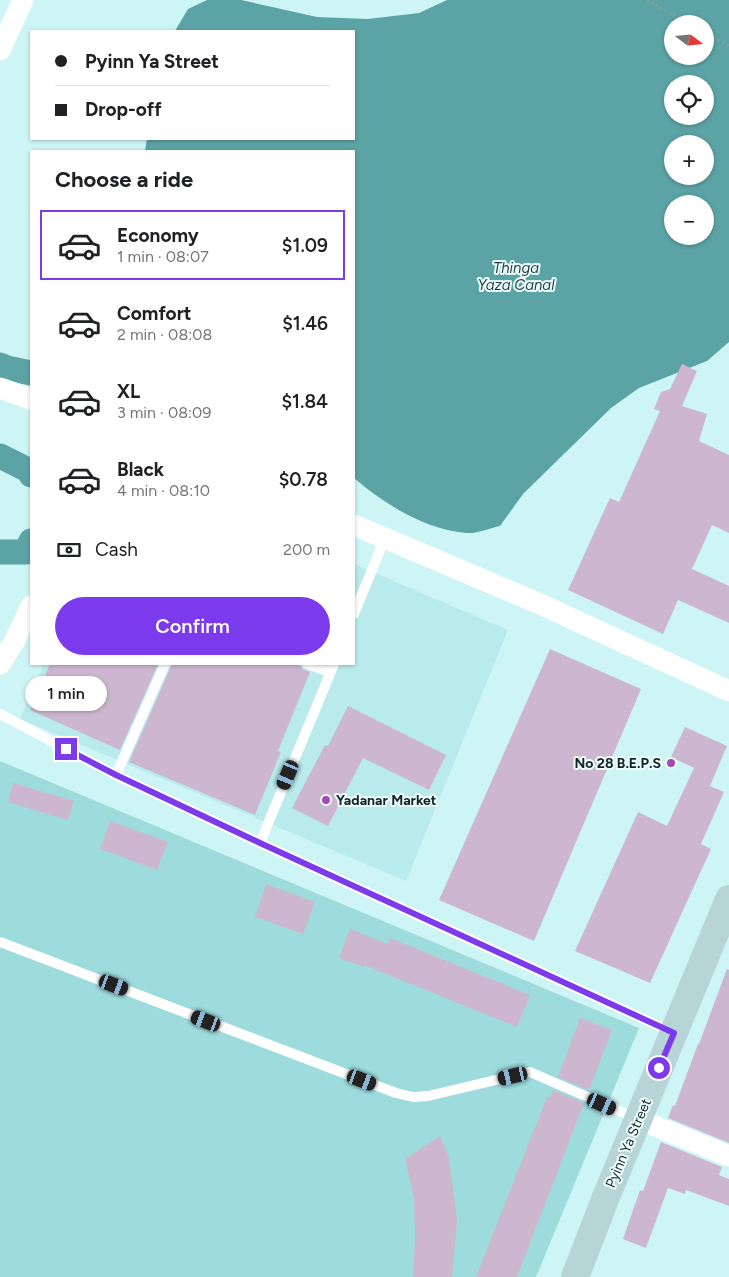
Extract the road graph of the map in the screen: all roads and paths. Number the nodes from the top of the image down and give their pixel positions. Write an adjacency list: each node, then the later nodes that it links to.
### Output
1 (23, 0): 6 (street)
2 (647, 0): 3 (path)
3 (674, 15)
4 (714, 37): 5 (path)
5 (729, 46)
6 (0, 50)
7 (0, 388): 8 (street)
8 (30, 400)
9 (355, 525): 10 (street)
10 (385, 538): 12 (lane); 17 (street)
11 (30, 608): 13 (street)
12 (355, 612)
13 (0, 664)
14 (165, 665): 19 (lane)
15 (313, 665): 16 (lane)
16 (332, 668): 20 (lane)
17 (729, 691)
18 (0, 714): 19 (lane)
19 (116, 775): 20 (lane)
20 (260, 843): 23 (lane)
21 (729, 899): 23 (main road, Pyinn Ya Street)
22 (0, 942): 24 (lane)
23 (674, 1033): 24 (main road, Pyinn Ya Street)
24 (638, 1119): 25 (street); 26 (main road, Pyinn Ya Street)
25 (729, 1156)
26 (575, 1277)

